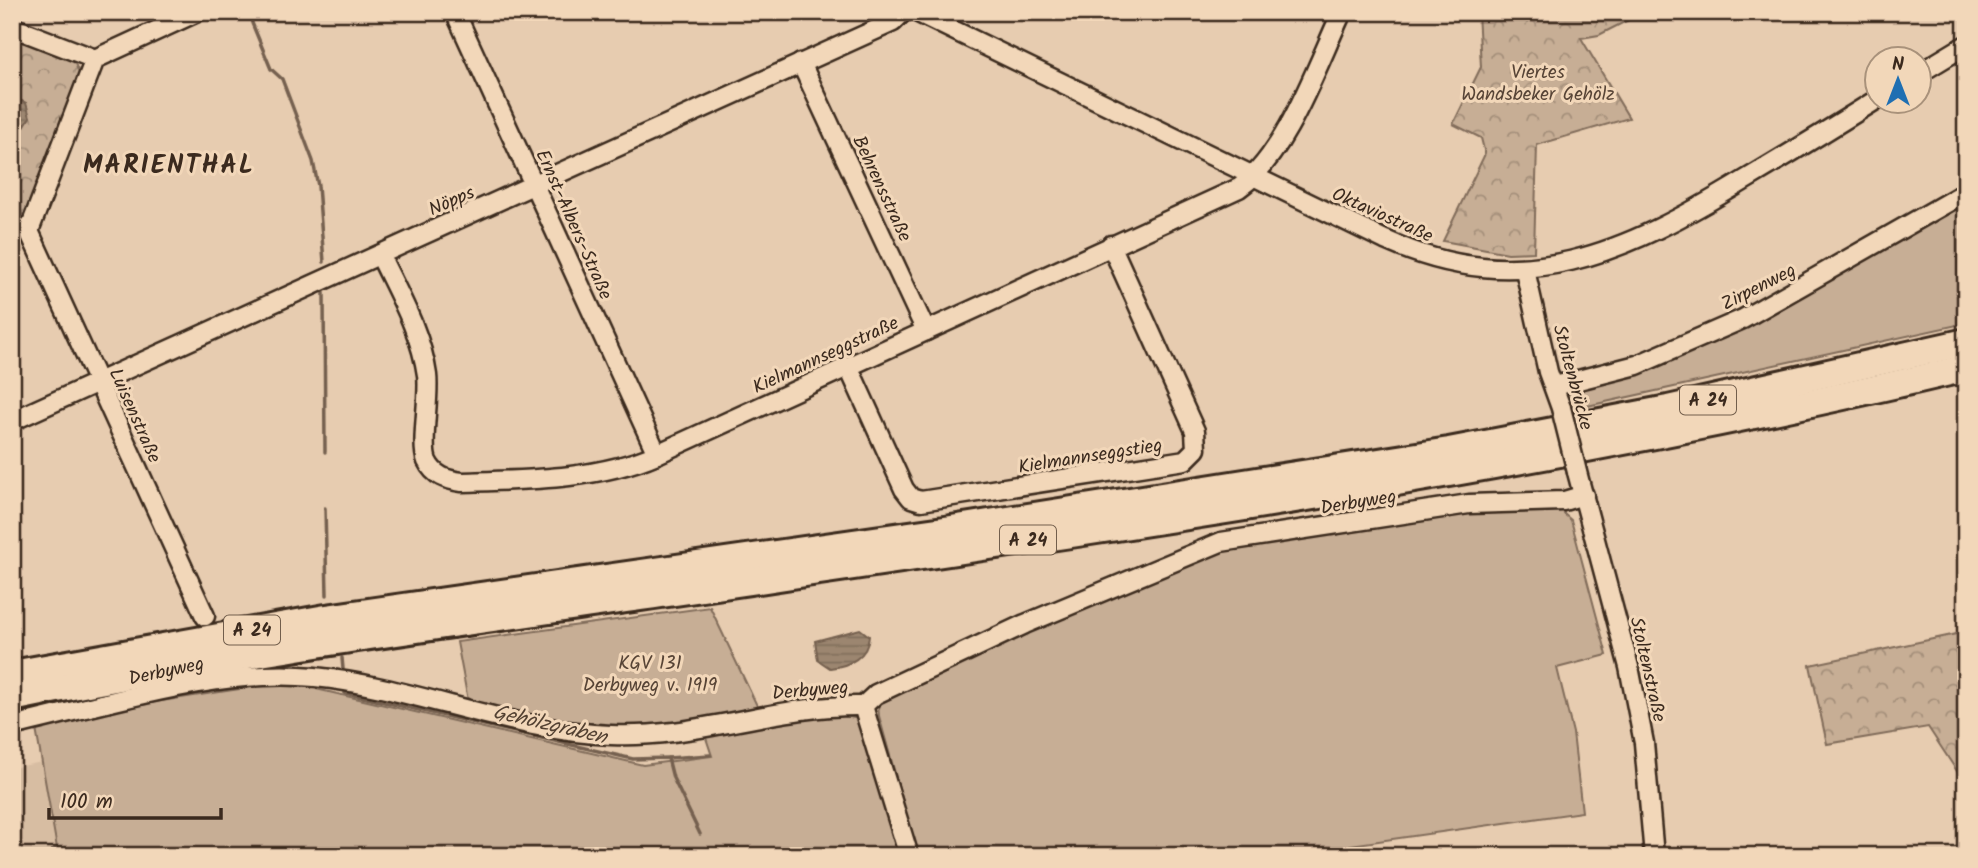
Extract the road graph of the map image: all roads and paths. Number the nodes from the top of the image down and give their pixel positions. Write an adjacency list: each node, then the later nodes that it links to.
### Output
1 (197, 12): 8 (street)
2 (455, 12): 13 (street, Ernst-Albers-Straße)
3 (903, 12): 9 (street, Nöpps)
4 (916, 12): 12 (street, Oktaviostraße)
5 (1342, 12): 12 (street, Kielmannseggstraße)
6 (12, 27): 8 (street)
7 (1966, 45): 10 (street)
8 (95, 58): 15 (street)
9 (802, 64): 13 (street, Nöpps); 19 (street, Behrensstraße)
10 (1932, 66)
11 (1862, 109): 18 (street, Oktaviostraße)
12 (1256, 176): 16 (street, Kielmannseggstraße); 18 (street, Oktaviostraße)
13 (535, 186): 17 (street, Nöpps); 26 (street, Ernst-Albers-Straße)
14 (1966, 192): 24 (street, Zirpenweg)
15 (21, 228): 23 (street, Luisenstraße)
16 (1111, 245): 19 (street, Kielmannseggstraße); 21 (street, Kielmannseggstieg)
17 (380, 255): 23 (street, Nöpps); 26 (street, Kielmannseggstraße)
18 (1525, 270): 24 (street, Stoltenbrücke)
19 (926, 331): 21 (street, Kielmannseggstraße)
20 (1966, 342): 29 (highway, A 24)
21 (848, 366): 26 (street, Kielmannseggstraße)
22 (1966, 368): 30 (highway, A 24)
23 (98, 382): 25 (street, Nöpps); 28 (street, Luisenstraße)
24 (1555, 386): 27 (street, Stoltenbrücke, bridge)
25 (12, 421)
26 (657, 454)
27 (1584, 495): 31 (street, Derbyweg); 34 (street, Stoltenstraße)
28 (205, 616)
29 (12, 674)
30 (12, 698)
31 (863, 706): 32 (street, Derbyweg); 33 (street)
32 (12, 726)
33 (909, 856)
34 (1654, 856)

